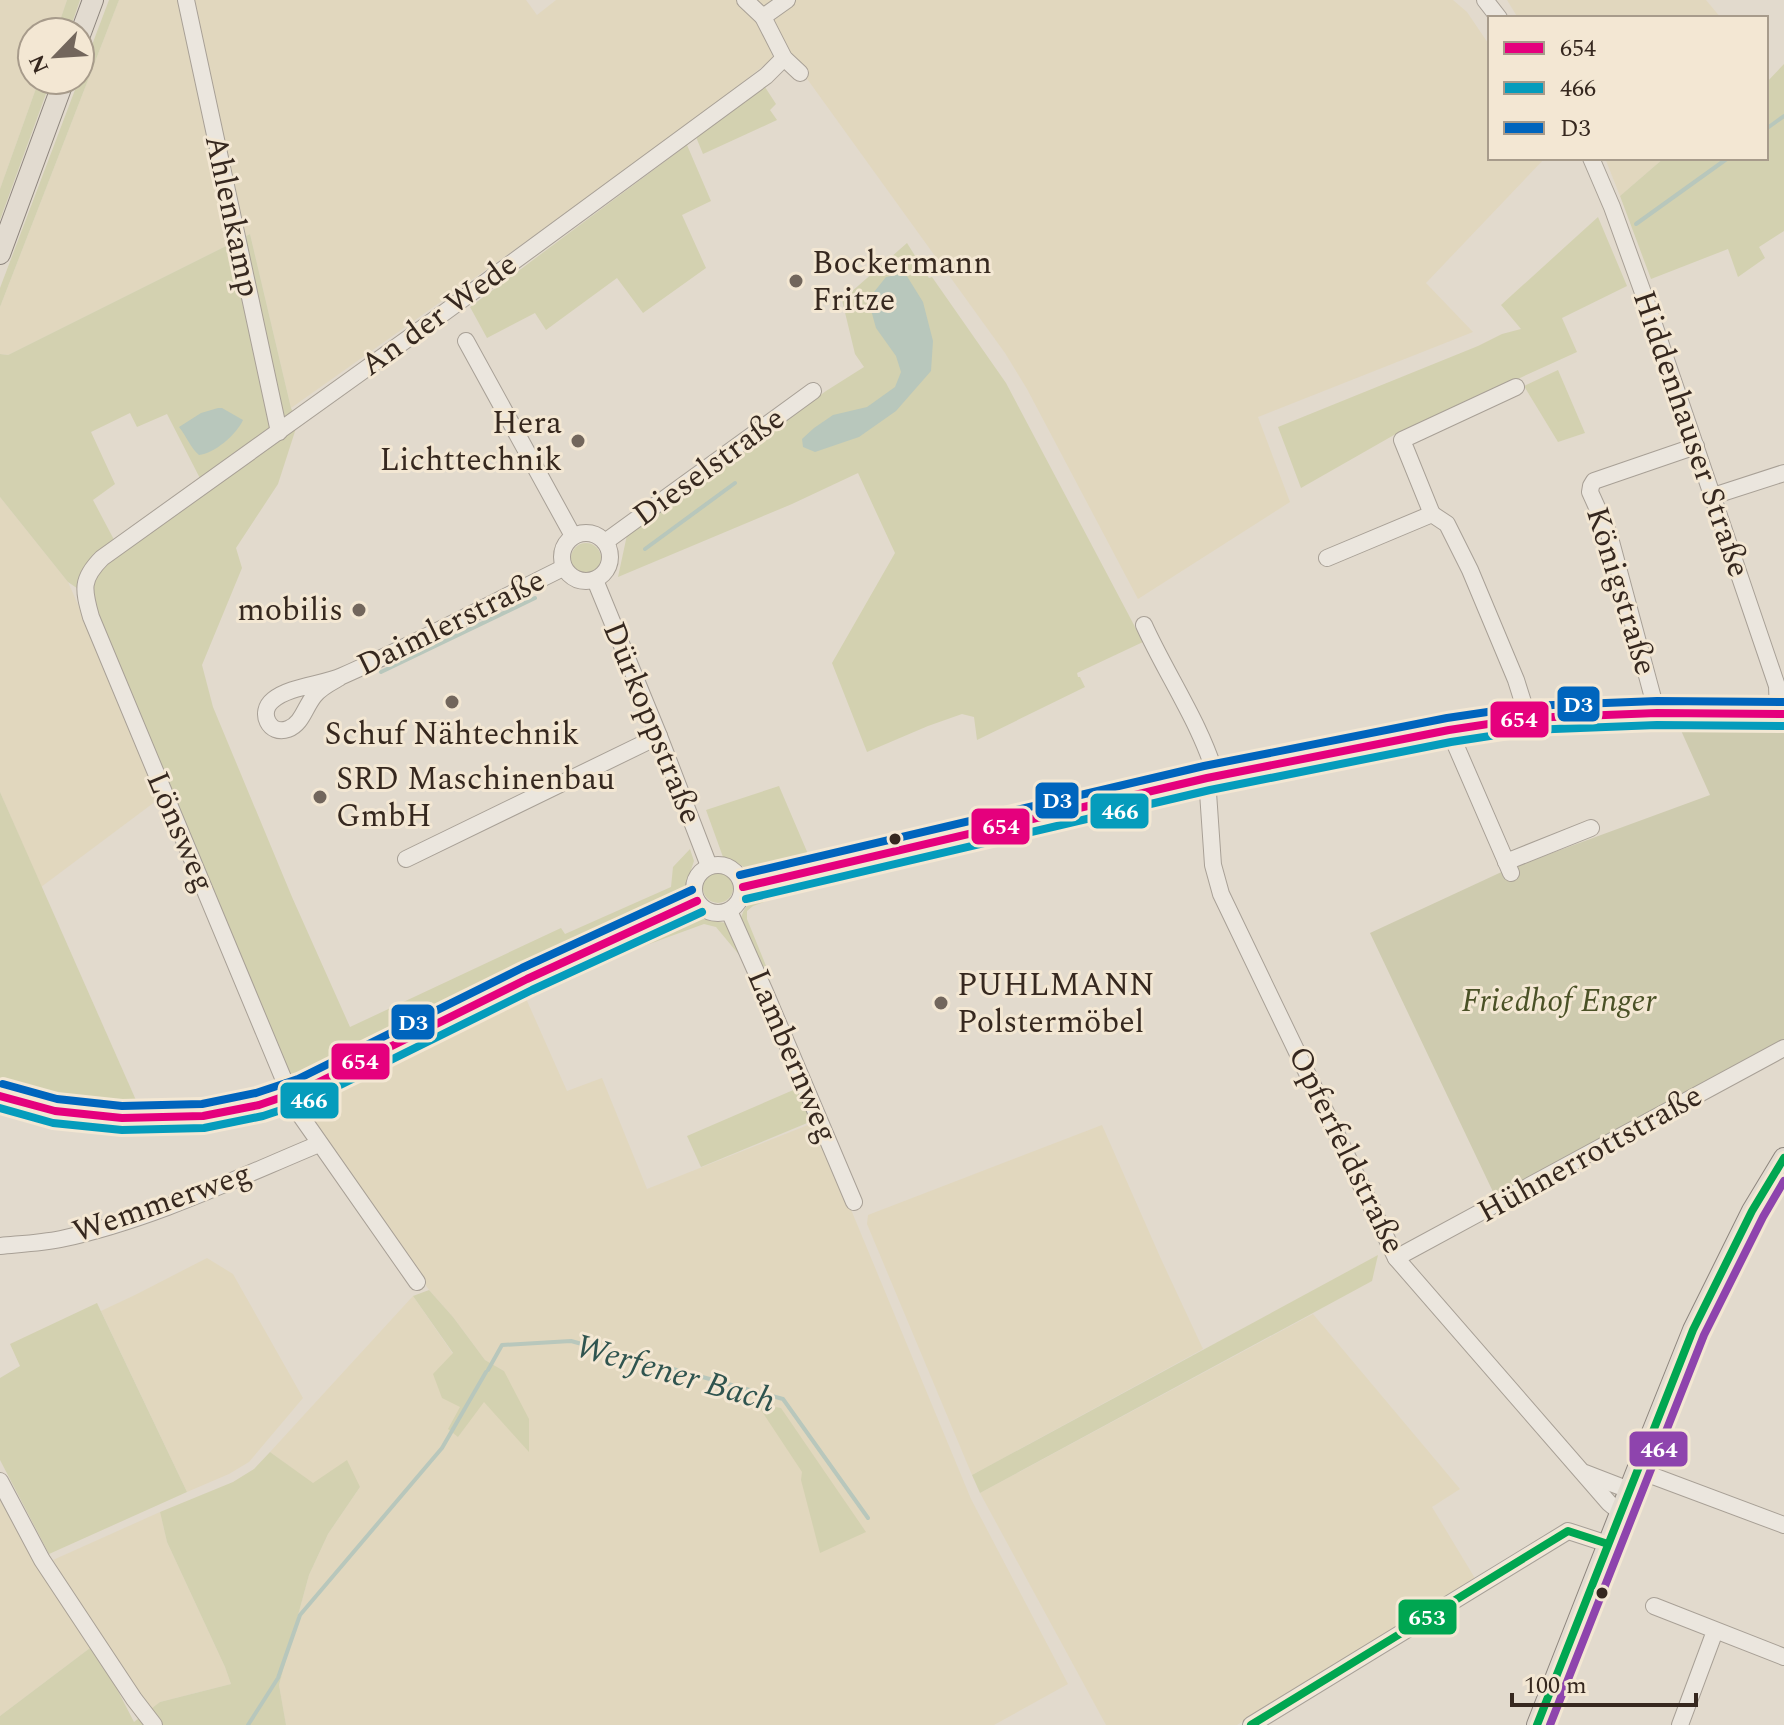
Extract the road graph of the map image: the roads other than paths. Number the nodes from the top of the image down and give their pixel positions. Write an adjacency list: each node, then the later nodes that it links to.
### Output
1 (186, 0): 15 (street, Ahlenkamp)
2 (745, 0): 6 (street)
3 (787, 0): 6 (street)
4 (1485, 0): 5 (street)
5 (1497, 16)
6 (763, 17): 7 (street)
7 (784, 58): 8 (street); 15 (street, An der Wede)
8 (800, 73)
9 (58, 96): 11 (main road)
10 (1592, 160): 16 (street, Hiddenhauser Straße)
11 (0, 254)
12 (466, 341): 20 (street)
13 (1516, 387): 19 (street)
14 (813, 391): 21 (street, Dieselstraße)
15 (279, 432): 24 (street, An der Wede)
16 (1696, 446): 18 (street, Hiddenhauser Straße); 28 (street, Königstraße)
17 (1784, 473): 18 (street)
18 (1713, 496): 29 (street, Hiddenhauser Straße)
19 (1432, 514): 22 (street); 30 (street)
20 (573, 536): 21 (street); 23 (street)
21 (605, 542): 25 (street)
22 (1327, 558)
23 (563, 568): 25 (street); 27 (street, Daimlerstraße)
24 (91, 569): 41 (street, Lönsweg)
25 (595, 580): 32 (street, Dürkoppstraße)
26 (1144, 625): 33 (street, Opferfeldstraße)
27 (339, 678)
28 (1657, 713): 29 (street); 30 (street)
29 (1781, 714)
30 (1528, 718): 31 (street)
31 (1449, 730): 33 (street); 34 (street)
32 (659, 736): 35 (street); 36 (street, Dürkoppstraße)
33 (1211, 778): 37 (street); 47 (street, Opferfeldstraße)
34 (1591, 828)
35 (406, 859)
36 (709, 866): 37 (street); 38 (street)
37 (743, 887): 39 (street)
38 (697, 901): 39 (street); 41 (street)
39 (729, 911): 45 (street, Lambernweg)
40 (1784, 1048): 47 (street, Hühnerrottstraße)
41 (289, 1094): 42 (street); 43 (street, Lönsweg)
42 (0, 1096)
43 (319, 1144): 46 (street, Wemmerweg); 48 (street, Lönsweg)
44 (1784, 1158): 49 (main road)
45 (854, 1202)
46 (0, 1246)
47 (1396, 1258): 50 (street, Opferfeldstraße)
48 (417, 1282)
49 (1637, 1470): 52 (main road); 54 (street)
50 (1582, 1472): 52 (street, Opferfeldstraße); 53 (street, Opferfeldstraße)
51 (0, 1481): 59 (street)
52 (1629, 1490): 53 (main road)
53 (1620, 1512): 55 (main road)
54 (1784, 1525)
55 (1608, 1544): 60 (street); 61 (main road)
56 (1654, 1606): 57 (street)
57 (1715, 1631): 58 (street); 62 (street)
58 (1784, 1657)
59 (154, 1725)
60 (1251, 1725)
61 (1537, 1725)
62 (1680, 1725)

